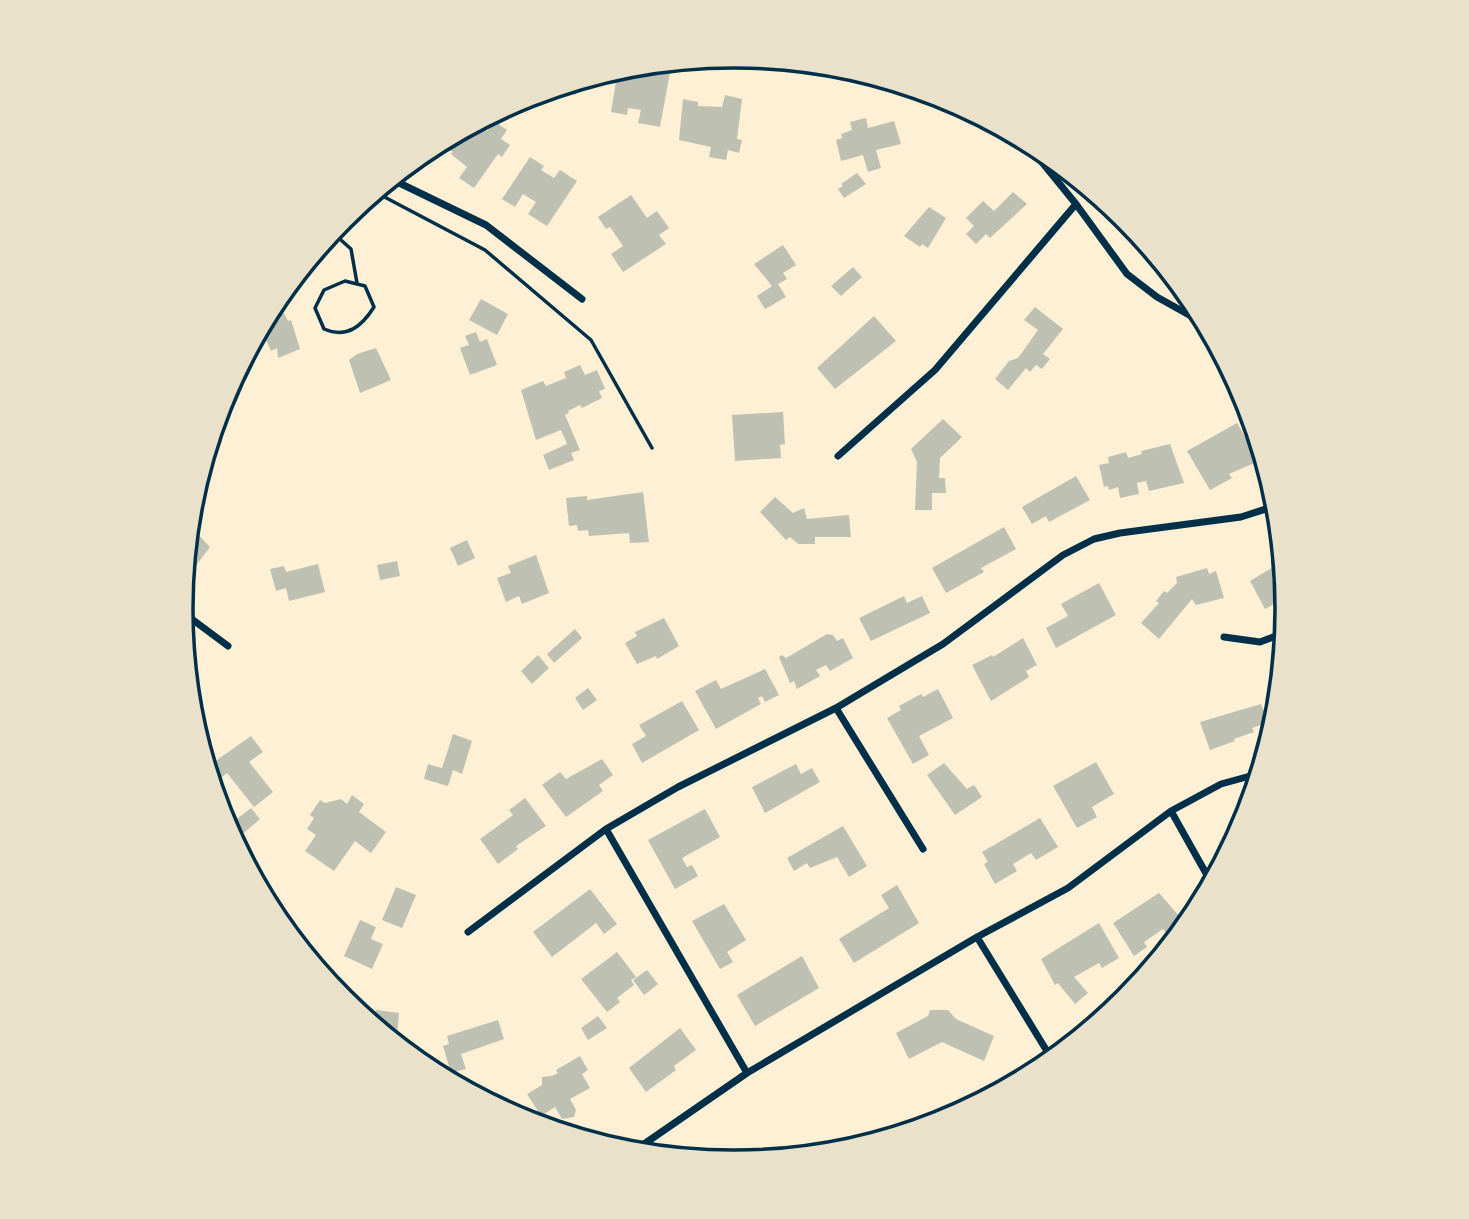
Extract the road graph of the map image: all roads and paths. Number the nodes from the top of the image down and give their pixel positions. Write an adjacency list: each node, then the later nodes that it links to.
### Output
1 (1046, 167): 4 (street)
2 (401, 183): 7 (street)
3 (385, 197): 9 (lane)
4 (1076, 204): 8 (street); 10 (street)
5 (340, 240): 6 (lane)
6 (357, 283): 6 (lane)
7 (582, 299)
8 (1188, 315)
9 (652, 448)
10 (838, 456)
11 (1266, 509): 16 (street)
12 (193, 620): 15 (street)
13 (1275, 636): 14 (street)
14 (1224, 637)
15 (228, 646)
16 (836, 708): 19 (street); 20 (street)
17 (1249, 776): 18 (street)
18 (1171, 811): 21 (street); 23 (street)
19 (606, 829): 22 (street); 25 (street)
20 (923, 849)
21 (1206, 874)
22 (468, 932)
23 (977, 937): 24 (street); 25 (street)
24 (1047, 1051)
25 (747, 1073): 26 (street)
26 (646, 1143)

